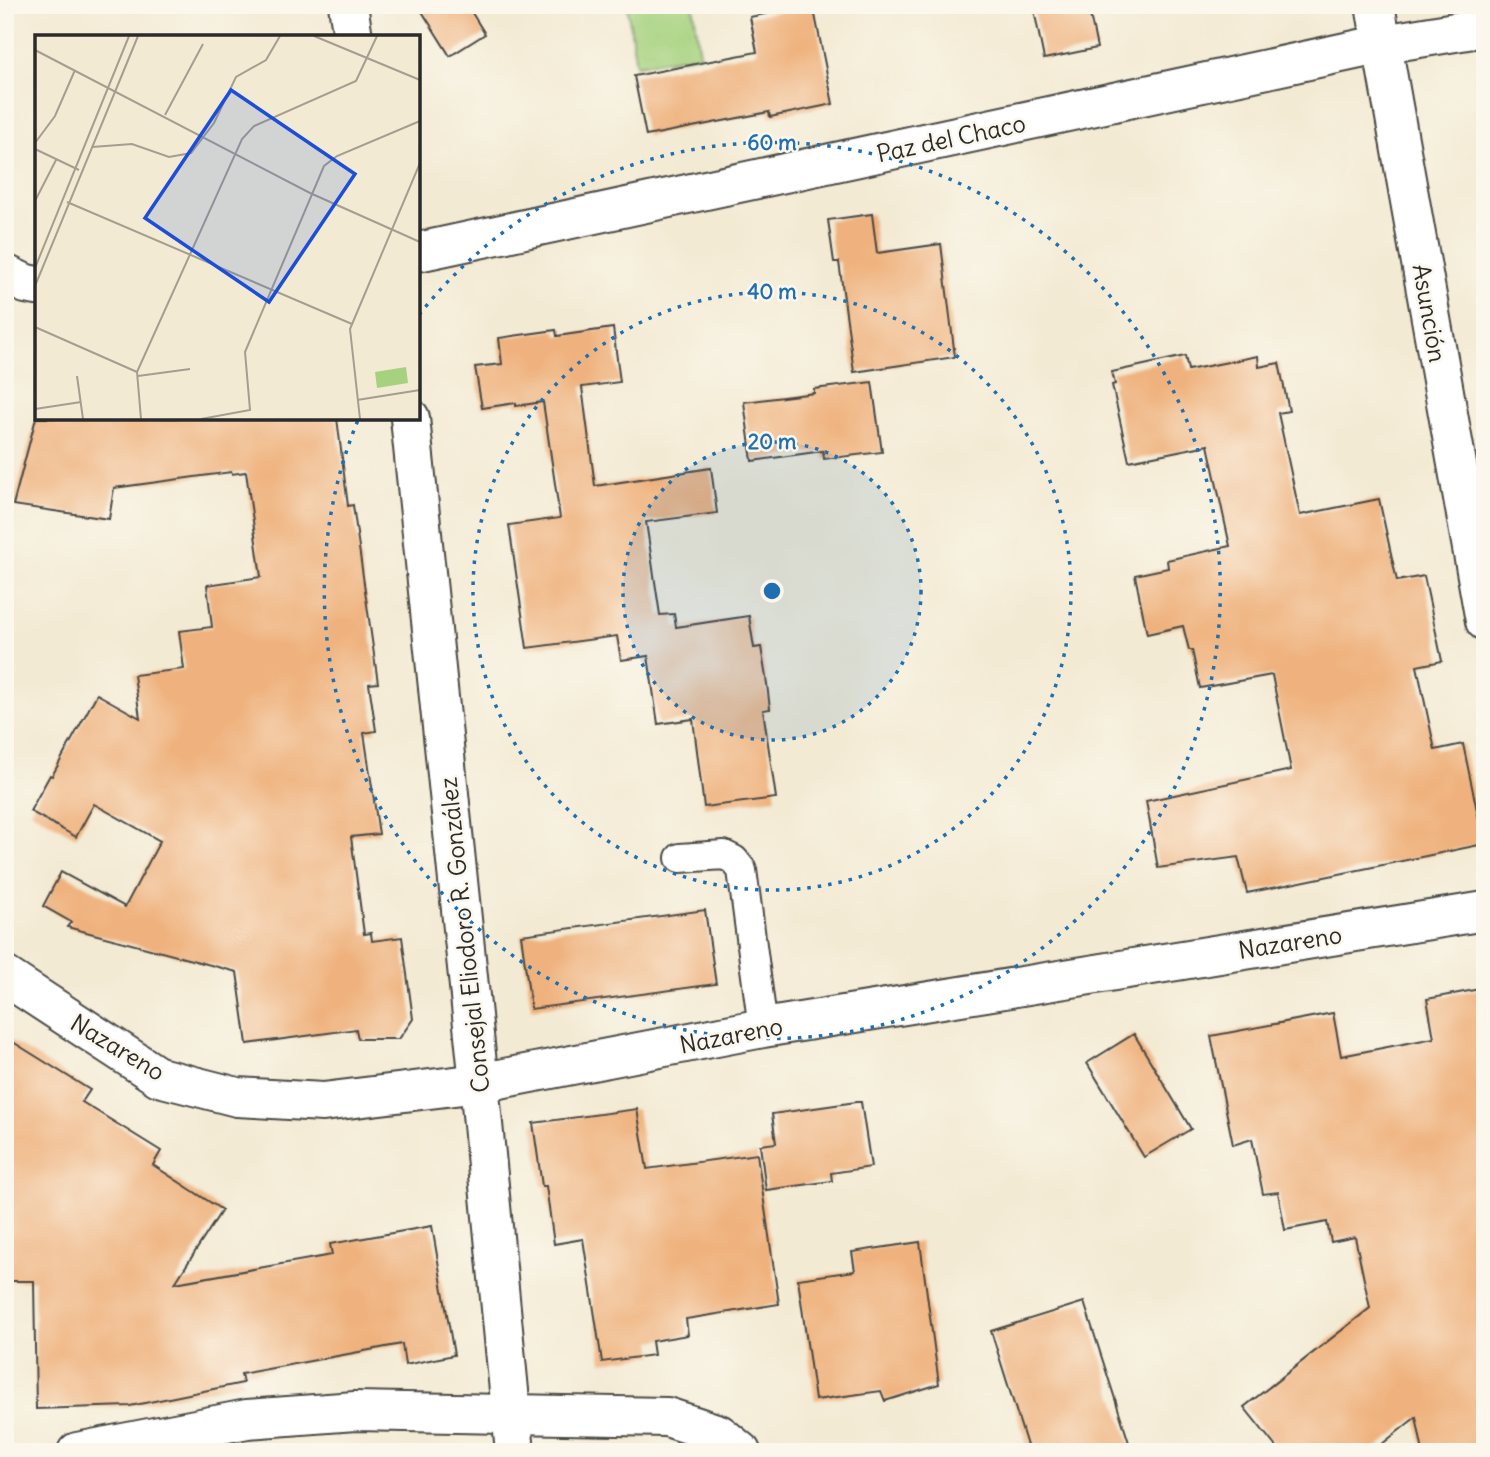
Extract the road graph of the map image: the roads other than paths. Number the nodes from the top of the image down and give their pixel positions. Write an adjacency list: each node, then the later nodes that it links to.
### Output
1 (348, 5): 4 (street)
2 (1376, 5): 5 (street, Asunción)
3 (1485, 27): 5 (street, Paz del Chaco)
4 (353, 35)
5 (1383, 44): 6 (street, Paz del Chaco); 10 (street, Asunción)
6 (420, 252)
7 (5, 274): 8 (street)
8 (35, 286)
9 (410, 420): 15 (street, Consejal Eliodoro R. González)
10 (1485, 621)
11 (680, 858): 14 (lane)
12 (1485, 911): 14 (street, Nazareno)
13 (5, 976): 15 (street, Nazareno)
14 (763, 1028): 15 (street, Nazareno)
15 (479, 1083): 16 (street, Consejal Eliodoro R. González)
16 (511, 1413): 17 (street); 18 (street, Consejal Eliodoro R. González); 19 (street)
17 (77, 1452)
18 (515, 1452)
19 (741, 1452)

